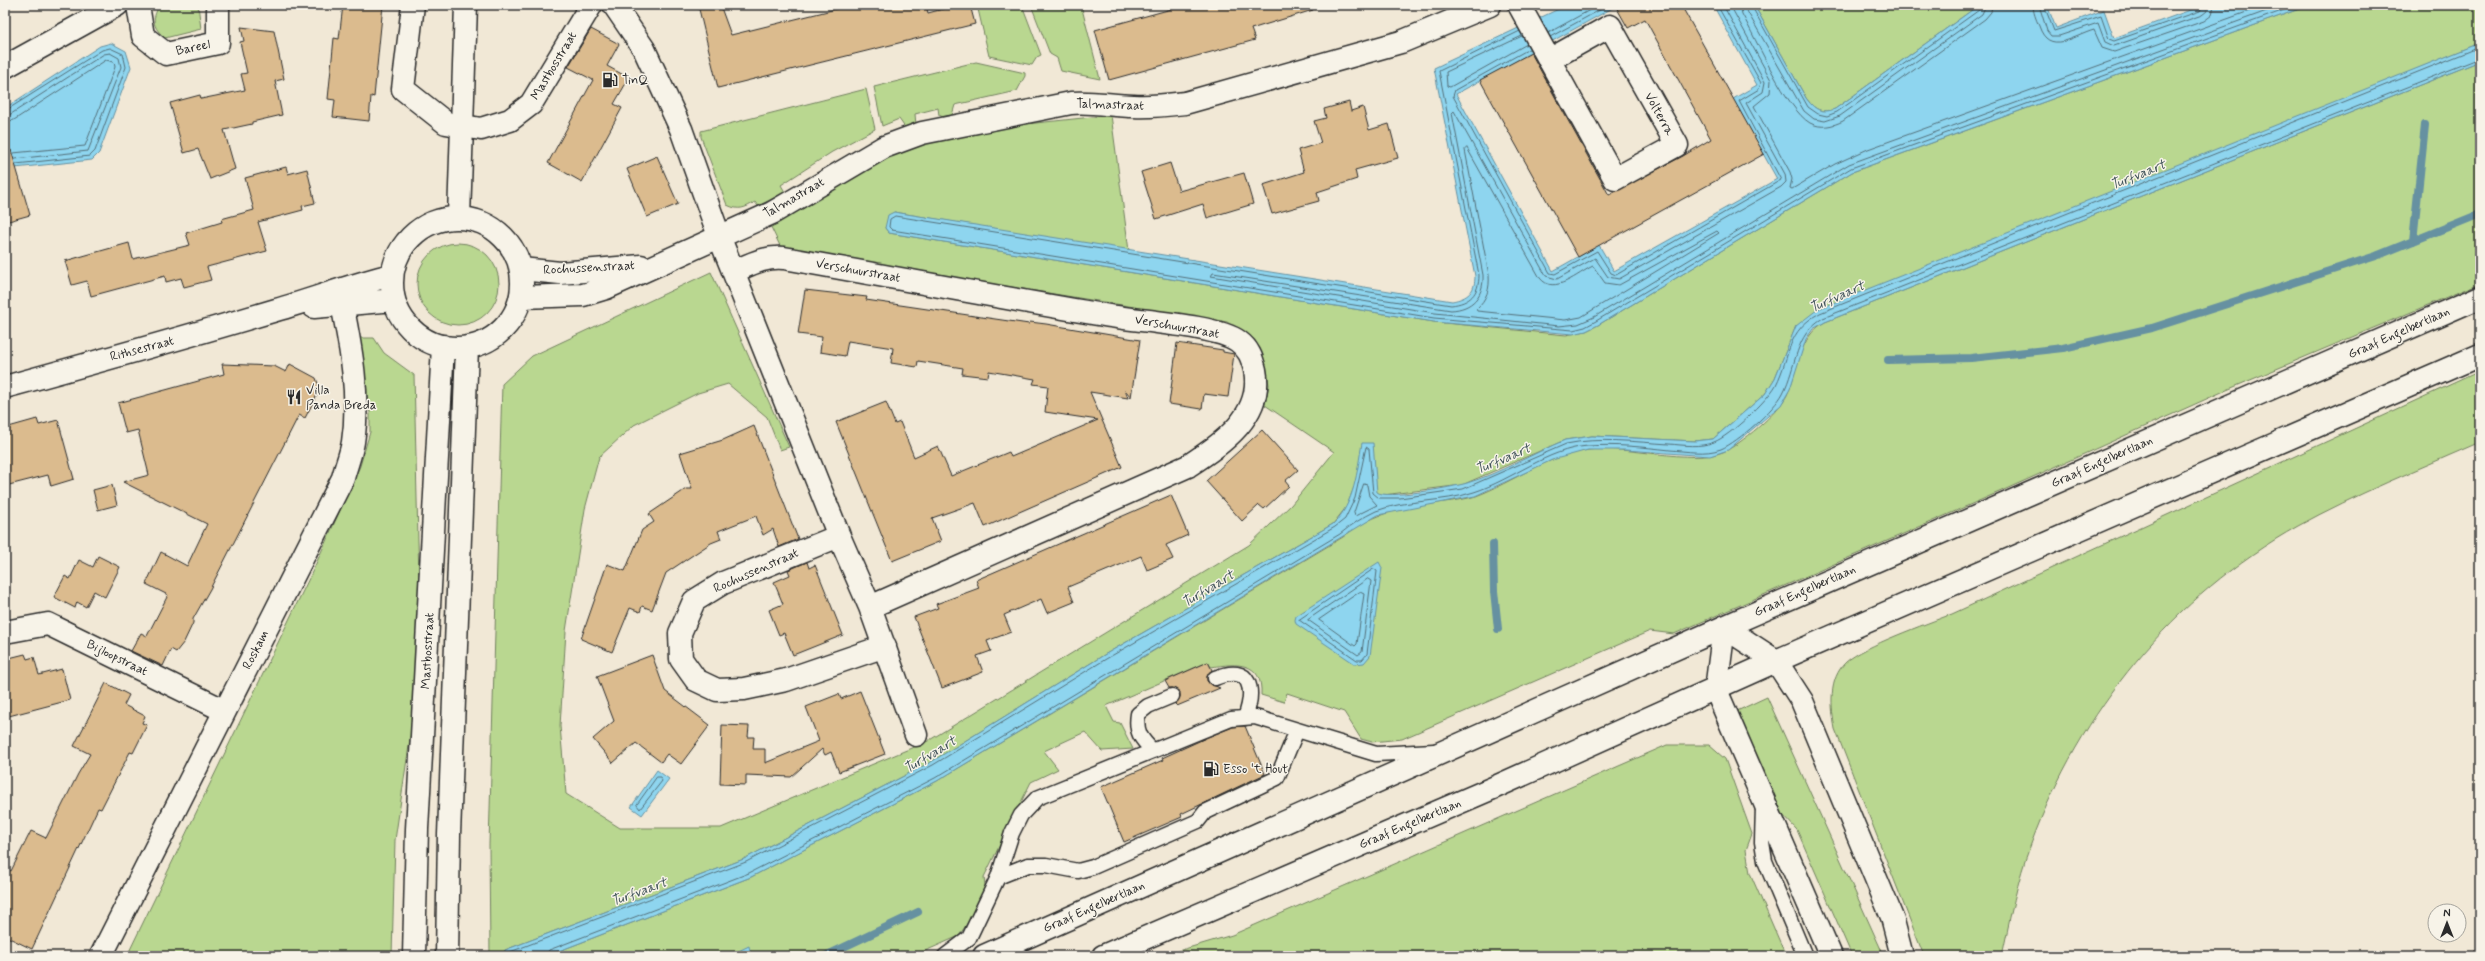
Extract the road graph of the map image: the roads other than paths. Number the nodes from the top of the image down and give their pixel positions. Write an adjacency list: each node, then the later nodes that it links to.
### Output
1 (117, 5): 11 (street)
2 (138, 5): 3 (street, Bareel)
3 (218, 5)
4 (412, 5): 12 (street, Mastbosstraat)
5 (466, 5): 12 (street)
6 (591, 5): 12 (street, Mastbosstraat)
7 (614, 5): 14 (street)
8 (1490, 5): 14 (street, Talmastraat)
9 (1524, 14): 10 (street, Volterra)
10 (1546, 53): 10 (street, Volterra)
11 (5, 67)
12 (462, 126): 13 (street)
13 (459, 217): 16 (street); 18 (street)
14 (719, 236): 15 (street, Rochussenstraat); 17 (street)
15 (656, 265): 16 (street, Rochussenstraat); 20 (street, Rochussenstraat)
16 (522, 269): 20 (street)
17 (735, 271): 27 (street); 28 (street, Verschuurstraat)
18 (392, 275): 19 (street, Rithsestraat); 22 (street)
19 (341, 296): 22 (street, Rithsestraat); 26 (street, Rithsestraat); 36 (street, Roskam)
20 (521, 297): 24 (street)
21 (2480, 297): 29 (street, Graaf Engelbertlaan)
22 (394, 300): 23 (street)
23 (443, 346): 24 (street); 45 (street, Mastbosstraat)
24 (467, 347): 46 (street, Mastbosstraat)
25 (2480, 355): 32 (street, Graaf Engelbertlaan)
26 (5, 387)
27 (839, 536): 28 (street); 31 (street, Rochussenstraat)
28 (870, 607): 31 (street)
29 (1724, 627): 32 (street); 34 (street); 40 (street, Graaf Engelbertlaan)
30 (5, 632): 36 (street, Bijloopstraat)
31 (885, 646): 39 (street)
32 (1776, 661): 34 (street, Graaf Engelbertlaan); 52 (street)
33 (1215, 678): 37 (lane)
34 (1716, 690): 42 (street); 49 (street, Graaf Engelbertlaan)
35 (1172, 696): 41 (lane)
36 (225, 711): 44 (street, Roskam)
37 (1244, 718): 38 (lane, Graaf Engelbertlaan); 41 (lane, Graaf Engelbertlaan)
38 (1297, 730): 40 (lane, Graaf Engelbertlaan); 43 (lane)
39 (916, 735)
40 (1447, 750): 48 (street, Graaf Engelbertlaan)
41 (1153, 751): 43 (lane, Graaf Engelbertlaan)
42 (1763, 798): 50 (lane); 51 (street)
43 (998, 877): 47 (lane, Graaf Engelbertlaan)
44 (101, 956)
45 (414, 956)
46 (447, 956)
47 (945, 956)
48 (984, 956)
49 (1103, 956)
50 (1805, 956)
51 (1831, 956)
52 (1902, 956)

